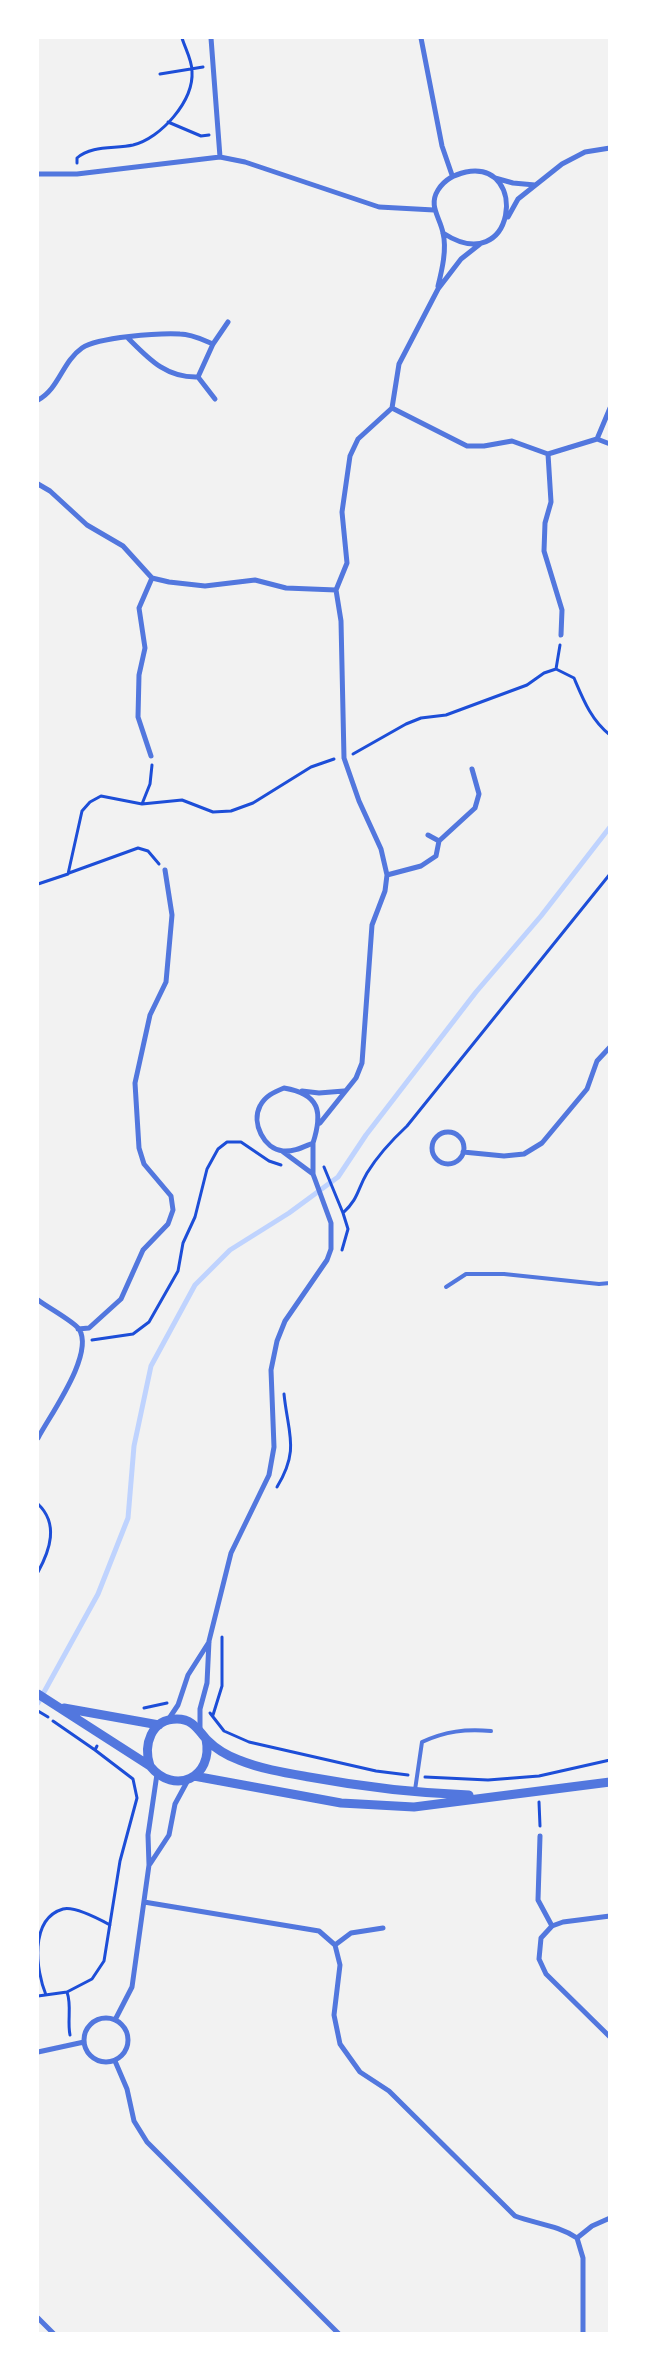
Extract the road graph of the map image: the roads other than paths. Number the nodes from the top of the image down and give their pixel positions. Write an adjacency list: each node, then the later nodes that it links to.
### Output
1 (211, 38): 4 (street)
2 (421, 38): 6 (street)
3 (610, 148): 8 (street)
4 (220, 157): 5 (street); 9 (street)
5 (38, 174)
6 (452, 175): 7 (street); 9 (street)
7 (495, 178): 8 (street); 10 (street)
8 (535, 185): 10 (street)
9 (434, 210): 11 (street)
10 (507, 218): 12 (street)
11 (443, 233): 12 (street); 13 (street)
12 (480, 244): 13 (street)
13 (438, 289): 20 (street)
14 (228, 322): 16 (street)
15 (128, 338): 16 (street); 17 (street); 19 (street)
16 (213, 344): 17 (street)
17 (198, 377): 18 (street)
18 (215, 398)
19 (38, 400)
20 (392, 408): 24 (street); 27 (street)
21 (610, 408): 22 (street)
22 (597, 439): 23 (street); 24 (street)
23 (610, 444)
24 (548, 454): 28 (street)
25 (38, 484): 26 (street)
26 (152, 578): 27 (street); 29 (street)
27 (336, 590): 34 (street)
28 (561, 635)
29 (152, 756)
30 (472, 770): 32 (street)
31 (428, 835): 32 (street)
32 (439, 841): 34 (street)
33 (165, 870): 46 (street)
34 (387, 875): 37 (street)
35 (610, 1047): 41 (street)
36 (302, 1091): 37 (street); 38 (street); 40 (street)
37 (344, 1091): 38 (street)
38 (320, 1123): 39 (street)
39 (313, 1143): 40 (street); 42 (street)
40 (282, 1151): 42 (street)
41 (463, 1152): 41 (street)
42 (313, 1174): 48 (street)
43 (610, 1283): 44 (lane)
44 (446, 1287)
45 (38, 1300): 46 (street)
46 (78, 1329): 47 (street)
47 (38, 1438)
48 (209, 1641): 51 (street); 53 (street)
49 (38, 1694): 50 (street)
50 (59, 1707): 52 (street); 56 (street)
51 (168, 1720): 52 (street); 53 (street)
52 (160, 1725): 56 (street)
53 (200, 1729): 55 (street)
54 (491, 1731): 60 (lane)
55 (206, 1739): 58 (street); 60 (street)
56 (150, 1766): 57 (street)
57 (156, 1774): 58 (street); 63 (street)
58 (191, 1778): 61 (street); 63 (street)
59 (610, 1782): 61 (street)
60 (414, 1793): 61 (street)
61 (491, 1796)
62 (540, 1836): 66 (street)
63 (149, 1865): 64 (street)
64 (144, 1902): 68 (street); 69 (street)
65 (610, 1916): 66 (street)
66 (552, 1926): 70 (street)
67 (383, 1928): 68 (street)
68 (335, 1945): 75 (street)
69 (116, 2020): 71 (street); 73 (street)
70 (610, 2037)
71 (84, 2042): 72 (street); 73 (street)
72 (38, 2052)
73 (115, 2061): 78 (street)
74 (610, 2218): 75 (street)
75 (577, 2238): 79 (street)
76 (38, 2318): 77 (street)
77 (54, 2334)
78 (339, 2334)
79 (582, 2334)

